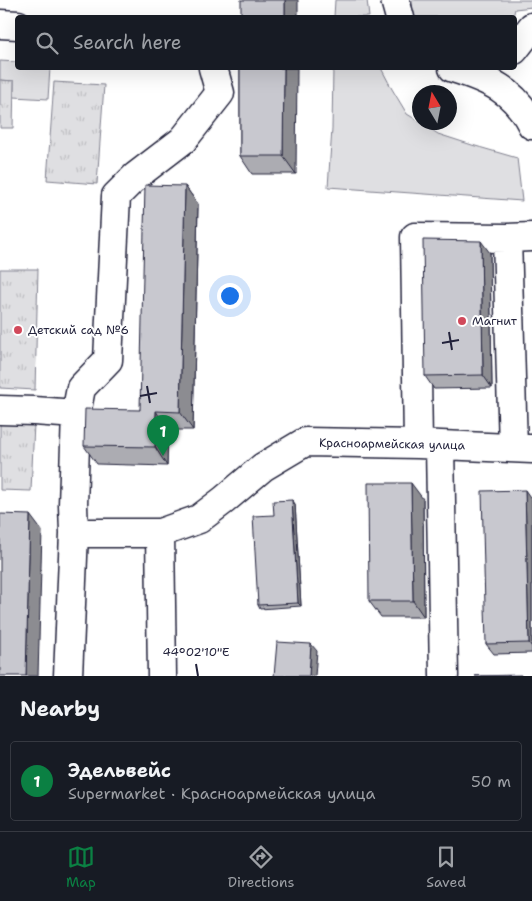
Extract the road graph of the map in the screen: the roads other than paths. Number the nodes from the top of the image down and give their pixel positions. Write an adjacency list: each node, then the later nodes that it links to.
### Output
1 (394, 0): 2 (street)
2 (399, 15)
3 (0, 24): 4 (street)
4 (15, 25)
5 (532, 27): 6 (street)
6 (517, 46)
7 (214, 70): 12 (street)
8 (459, 70): 9 (street)
9 (532, 124)
10 (520, 237): 13 (street); 14 (street)
11 (0, 410): 12 (street)
12 (76, 414): 15 (street)
13 (429, 445): 14 (street, Красноармейская улица); 16 (street, Красноармейская улица); 19 (street)
14 (523, 449)
15 (74, 533): 16 (street, Красноармейская улица); 17 (street)
16 (160, 533): 18 (street)
17 (68, 676)
18 (162, 676)
19 (444, 676)

